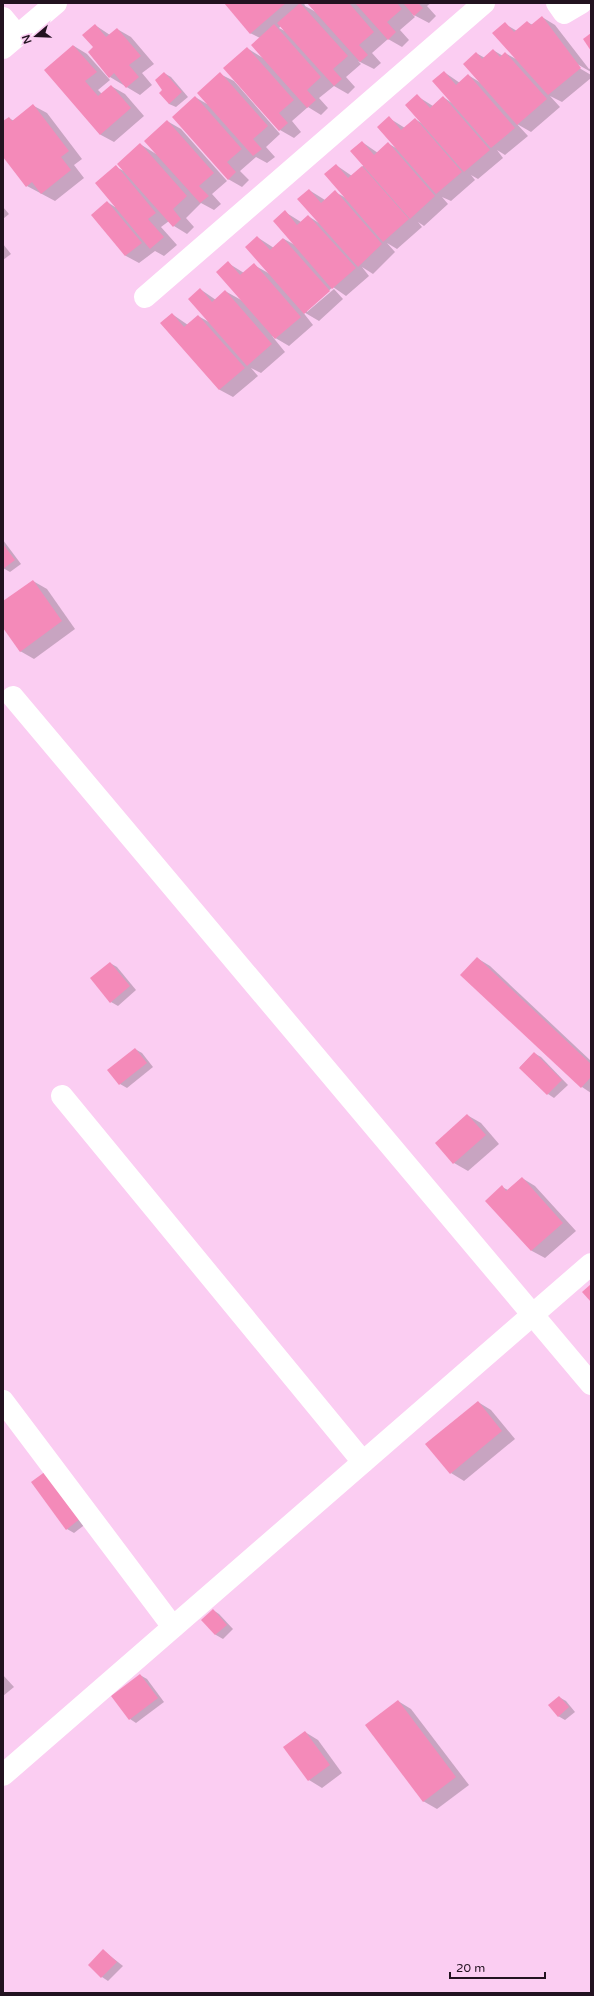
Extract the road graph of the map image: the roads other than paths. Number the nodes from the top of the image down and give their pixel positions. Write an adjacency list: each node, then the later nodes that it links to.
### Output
1 (56, 3): 6 (street)
2 (484, 3): 7 (street)
3 (557, 3): 4 (street)
4 (581, 3)
5 (3, 18): 6 (street)
6 (10, 42)
7 (145, 297)
8 (13, 697): 11 (street)
9 (62, 1096): 14 (street)
10 (591, 1264): 11 (street)
11 (533, 1313): 12 (street); 14 (street)
12 (591, 1384)
13 (3, 1400): 15 (street)
14 (363, 1462): 15 (street)
15 (173, 1627): 16 (street)
16 (3, 1775)

